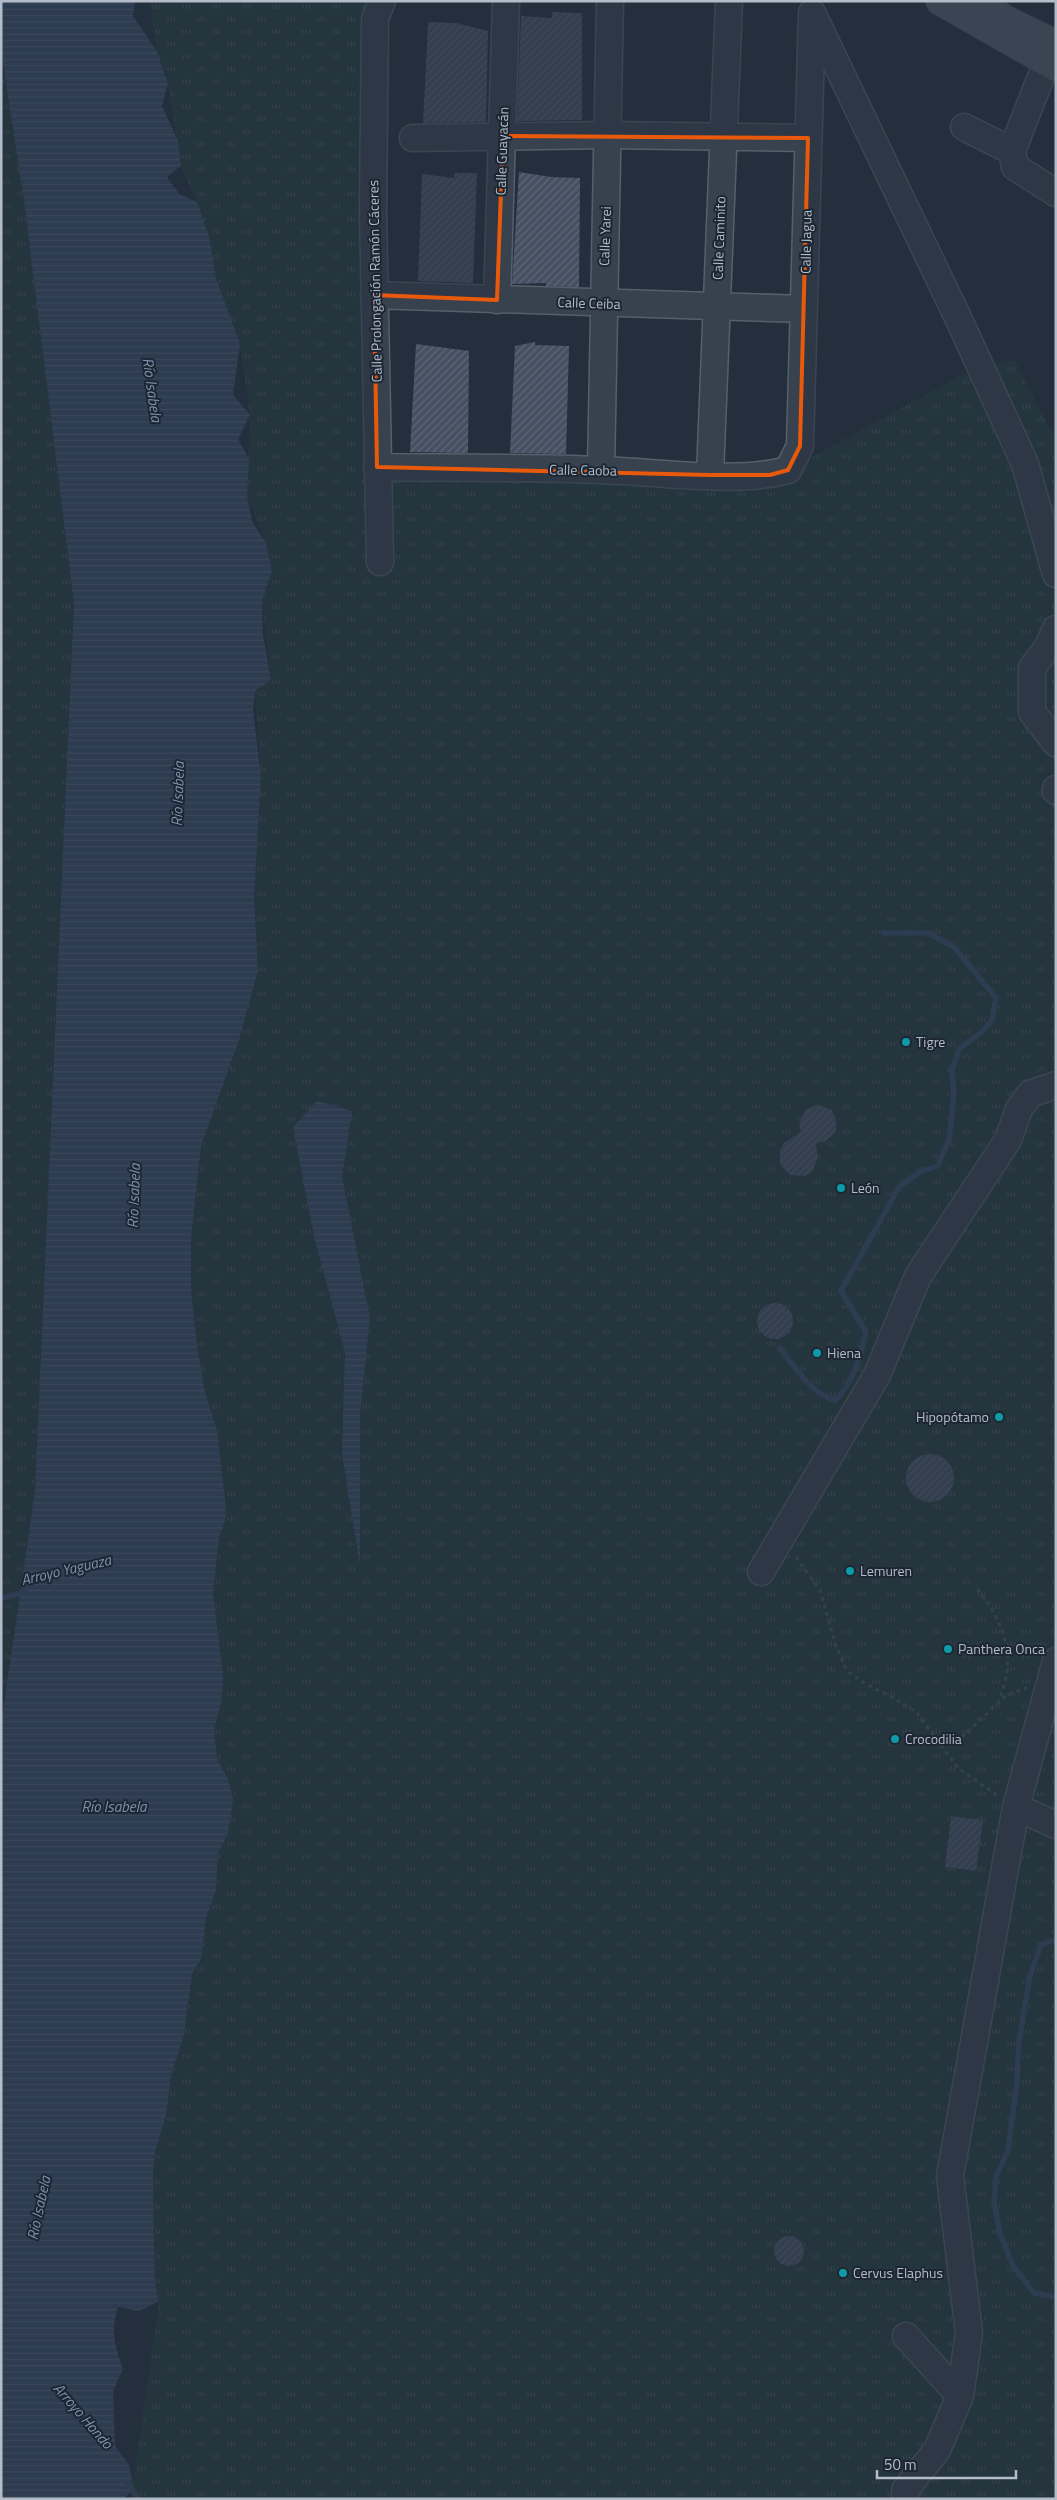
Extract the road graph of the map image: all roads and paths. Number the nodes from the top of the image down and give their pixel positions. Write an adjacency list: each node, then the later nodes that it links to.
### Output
1 (506, 1): 11 (street, Calle Guayacán)
2 (610, 1): 10 (street, Calle Yarei)
3 (729, 1): 12 (street, Calle Caminito)
4 (940, 1): 8 (main road)
5 (978, 1): 8 (main road)
6 (376, 7): 17 (street, Calle Prolongación Ramón Cáceres)
7 (808, 7): 14 (street, Calle Jagua); 27 (street)
8 (1053, 58): 15 (street)
9 (964, 127): 15 (street)
10 (608, 135): 11 (street); 12 (street); 19 (street, Calle Yarei)
11 (503, 136): 13 (street); 18 (street, Calle Guayacán)
12 (723, 136): 14 (street); 20 (street, Calle Caminito)
13 (413, 138)
14 (808, 138): 21 (street, Calle Jagua)
15 (1012, 151): 16 (street)
16 (1056, 193)
17 (374, 295): 18 (street, Calle Ceiba); 22 (street, Calle Prolongación Ramón Cáceres)
18 (497, 300): 19 (street, Calle Ceiba)
19 (603, 303): 20 (street, Calle Ceiba); 23 (street, Calle Yarei)
20 (716, 306): 21 (street, Calle Ceiba); 25 (street, Calle Caminito)
21 (804, 309): 24 (street, Calle Jagua)
22 (377, 467): 23 (street, Calle Caoba); 26 (street, Calle Prolongación Ramón Cáceres)
23 (601, 470): 25 (street, Calle Caoba)
24 (788, 470): 25 (street, Calle Caoba)
25 (710, 475)
26 (380, 562)
27 (1056, 574)
28 (1056, 629): 29 (street)
29 (1056, 743)
30 (1056, 1085): 31 (street)
31 (778, 1539): 32 (street); 37 (path)
32 (761, 1572)
33 (977, 1589): 36 (path)
34 (1056, 1661): 35 (street)
35 (1049, 1686): 36 (path); 38 (street)
36 (998, 1702): 37 (path)
37 (938, 1741): 38 (path)
38 (1016, 1807): 39 (street); 41 (street)
39 (1056, 1825)
40 (906, 2336): 41 (street)
41 (960, 2396): 42 (street)
42 (905, 2499)

